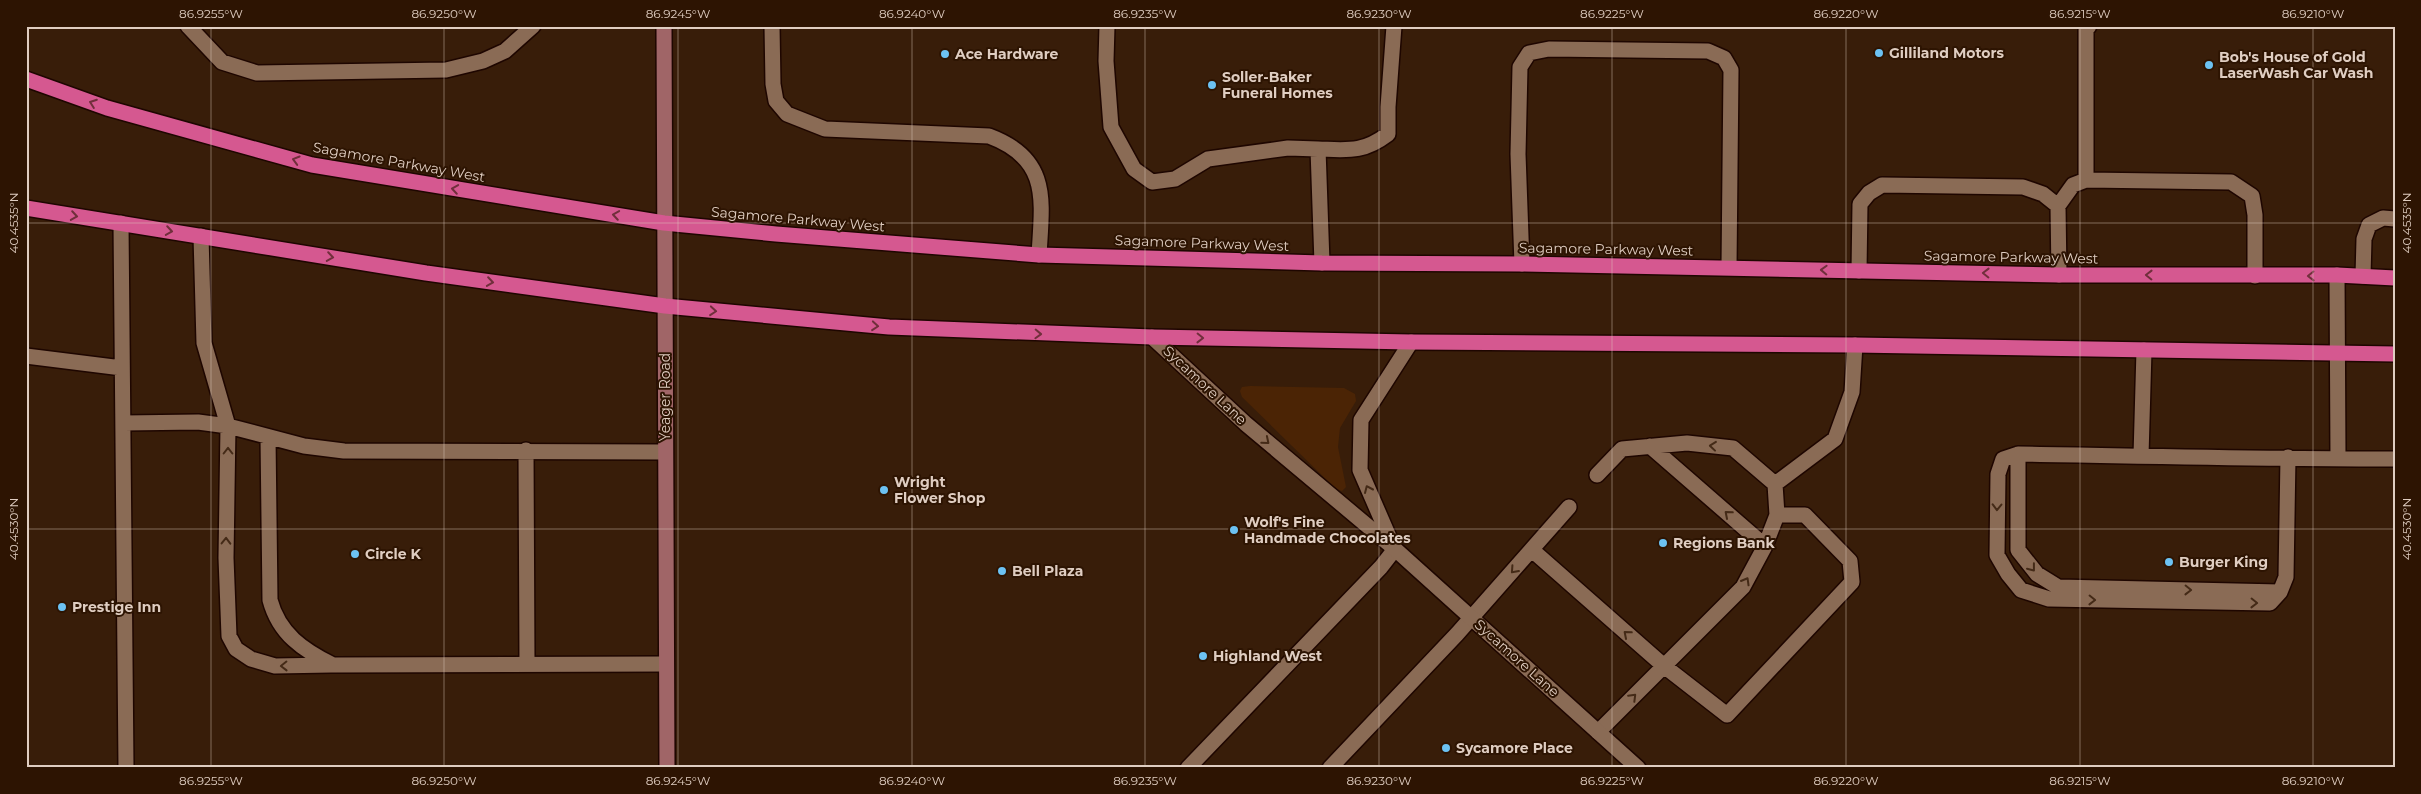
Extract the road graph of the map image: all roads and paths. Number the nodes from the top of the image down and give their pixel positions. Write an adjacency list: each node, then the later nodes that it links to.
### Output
1 (188, 26): 2 (street)
2 (533, 26)
3 (664, 26): 15 (street, Yeager Road)
4 (772, 26): 17 (street)
5 (1107, 26): 9 (street)
6 (1394, 26): 9 (street)
7 (2089, 26): 10 (street)
8 (26, 79): 15 (highway, Sagamore Parkway West, one-way to 8)
9 (1318, 149): 18 (street)
10 (2086, 180): 11 (street); 24 (street)
11 (2058, 206): 21 (street); 22 (street)
12 (26, 208): 14 (highway, one-way to 14)
13 (2395, 218): 25 (street)
14 (121, 223): 16 (highway, one-way to 16); 35 (street)
15 (664, 223): 17 (highway, Sagamore Parkway West); 27 (street, Yeager Road)
16 (202, 236): 27 (highway, one-way to 27); 37 (street)
17 (1039, 255): 18 (highway, Sagamore Parkway West)
18 (1322, 263): 19 (highway, Sagamore Parkway West)
19 (1522, 264): 20 (highway, Sagamore Parkway West); 20 (street)
20 (1729, 267): 21 (highway, Sagamore Parkway West, one-way to 20)
21 (1859, 271): 22 (highway, Sagamore Parkway West, one-way to 21)
22 (2058, 275): 24 (highway, Sagamore Parkway West, one-way to 22)
23 (2337, 275): 24 (highway, Sagamore Parkway West, one-way to 24); 25 (highway, Sagamore Parkway West); 32 (street)
24 (2255, 276)
25 (2363, 276): 26 (highway, Sagamore Parkway West)
26 (2395, 278)
27 (665, 306): 28 (highway, one-way to 28); 41 (street, Yeager Road)
28 (1152, 337): 29 (highway, one-way to 29); 52 (street, Sycamore Lane, one-way to 52)
29 (1411, 342): 30 (highway); 52 (street, Sycamore Lane, one-way to 29)
30 (1855, 345): 31 (highway); 48 (street)
31 (2144, 350): 32 (highway); 43 (street)
32 (2337, 353): 33 (highway); 45 (street)
33 (2395, 354)
34 (26, 356): 35 (street)
35 (122, 368): 36 (street)
36 (124, 423): 37 (street); 61 (street)
37 (228, 426): 38 (street); 58 (street, one-way to 37)
38 (268, 437): 40 (street); 58 (street)
39 (1650, 446): 47 (street); 48 (street, one-way to 39); 51 (street, one-way to 39)
40 (526, 450): 41 (street); 56 (street)
41 (665, 452): 57 (street, Yeager Road)
42 (2018, 454): 43 (street); 54 (street, one-way to 54); 54 (street, one-way to 54)
43 (2141, 456): 44 (street)
44 (2288, 457): 45 (street); 54 (street)
45 (2338, 459): 46 (street)
46 (2395, 459)
47 (1597, 475)
48 (1775, 484): 50 (street)
49 (1569, 507): 53 (street)
50 (1777, 515): 51 (street); 59 (street)
51 (1765, 546): 59 (street, one-way to 51)
52 (1395, 549): 55 (street, Sycamore Lane); 63 (street)
53 (1532, 550): 55 (street, one-way to 55); 59 (street, one-way to 53)
54 (2280, 592)
55 (1472, 618): 60 (street, Sycamore Lane); 64 (street)
56 (527, 663): 57 (street); 58 (street)
57 (666, 664): 62 (street, Yeager Road)
58 (333, 665)
59 (1664, 666): 60 (street, one-way to 59)
60 (1598, 732): 65 (street, Sycamore Lane)
61 (126, 768)
62 (667, 768)
63 (1188, 768)
64 (1330, 768)
65 (1638, 768)

